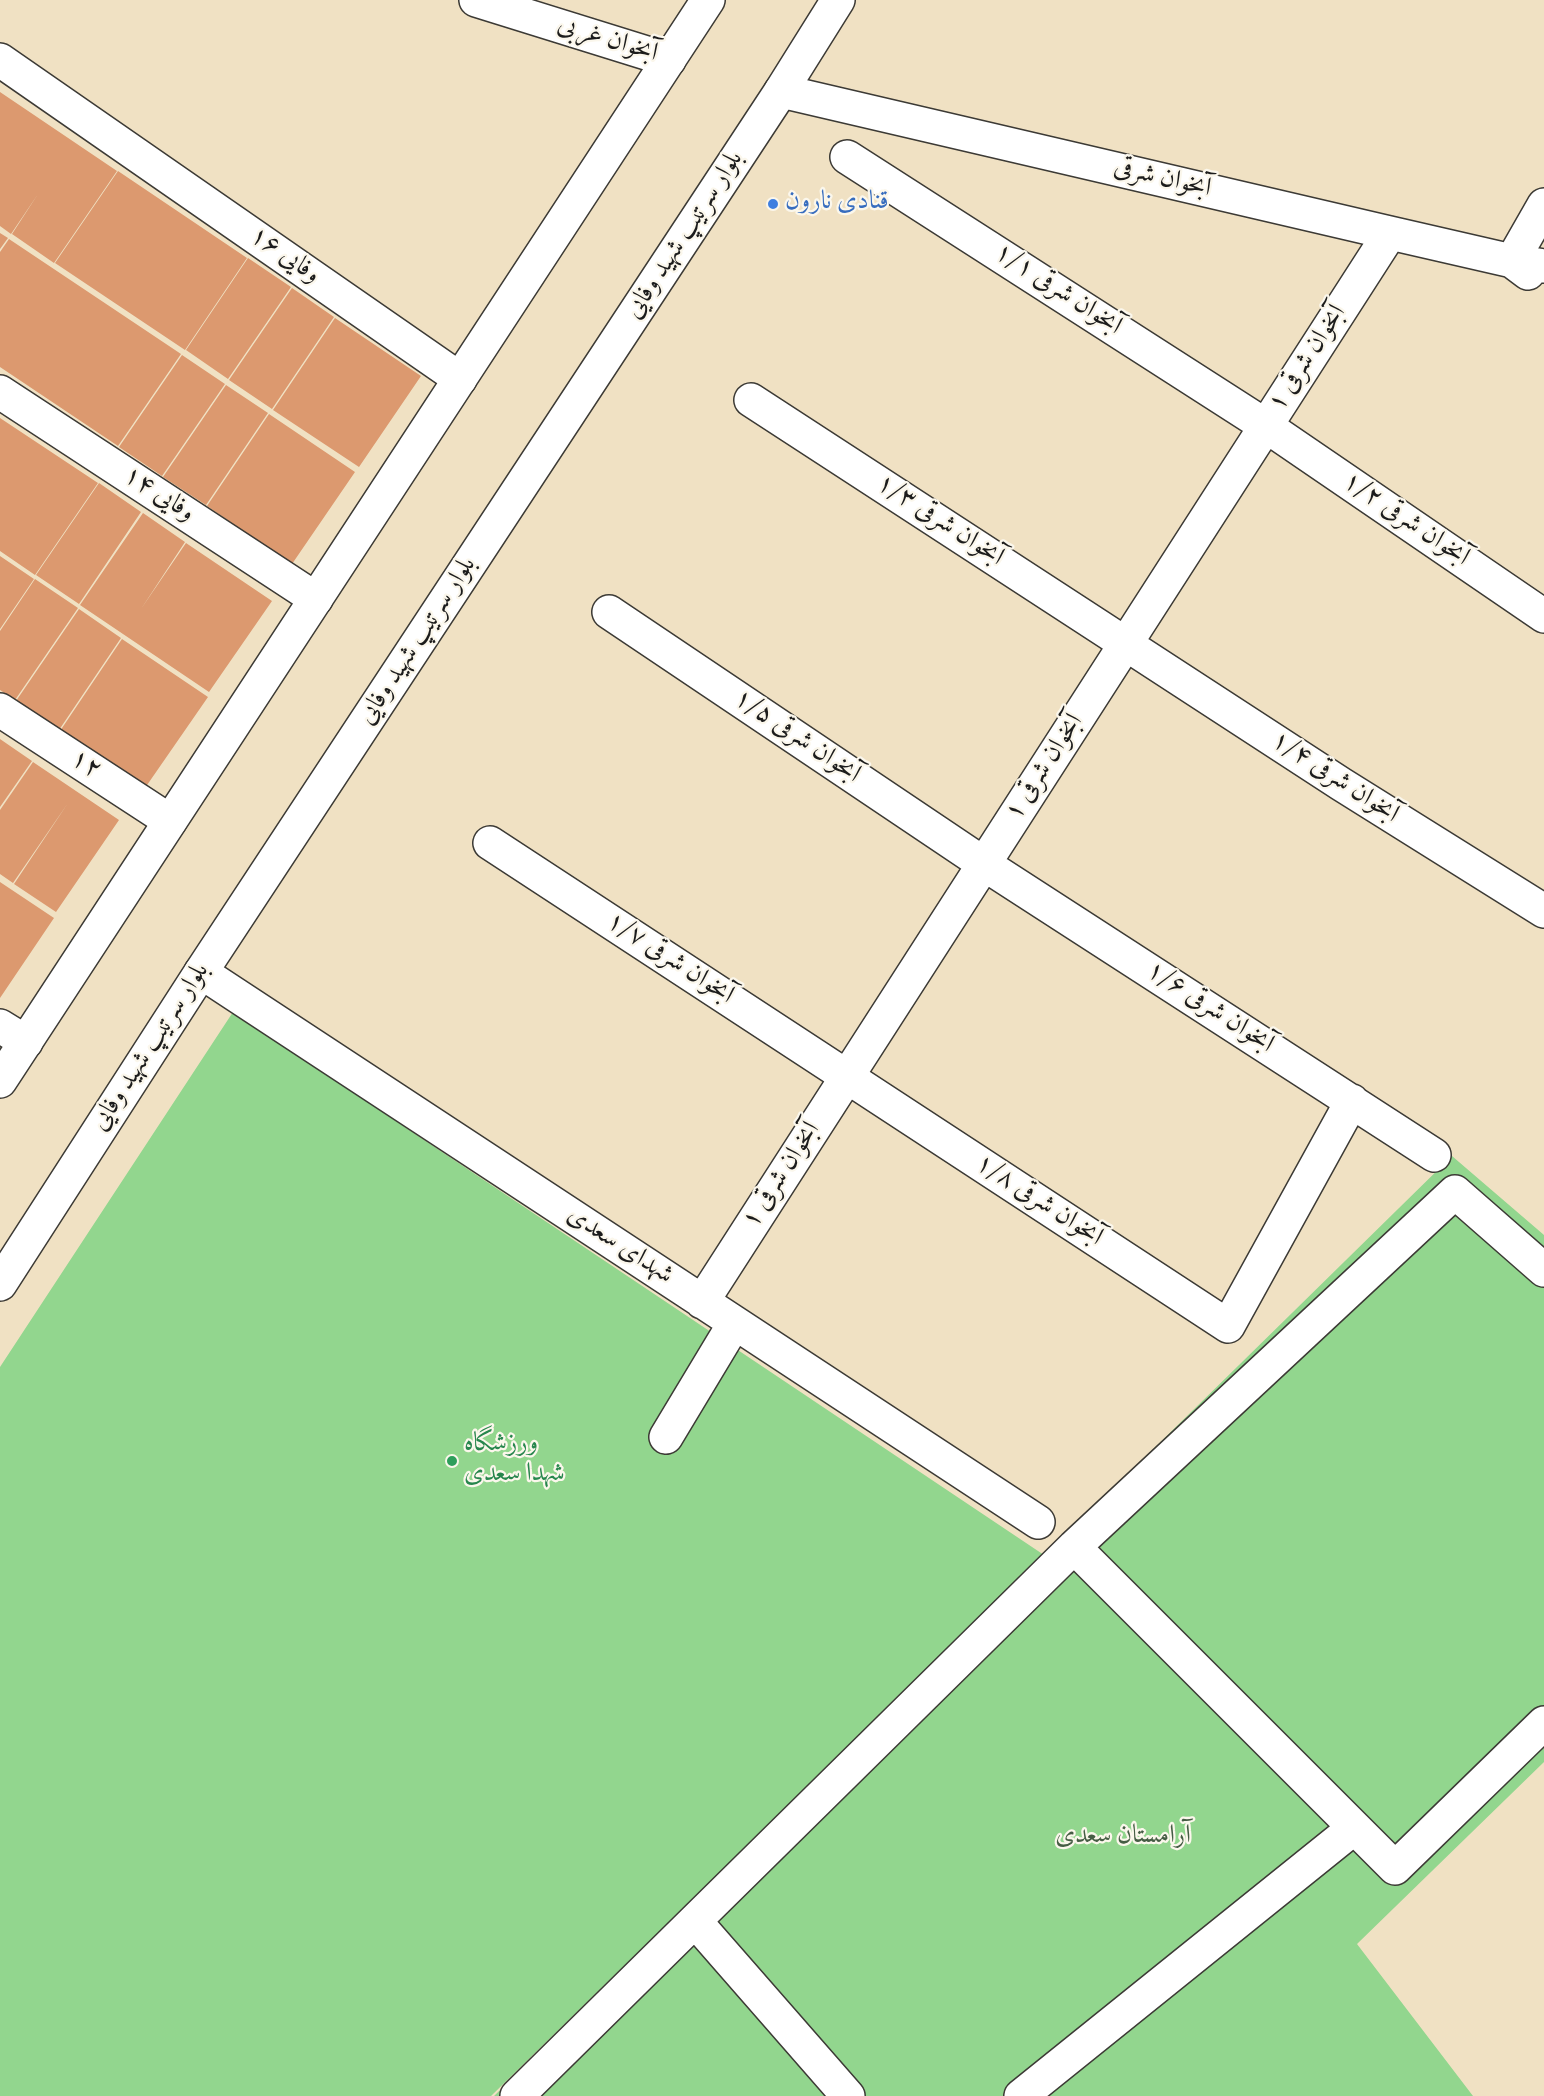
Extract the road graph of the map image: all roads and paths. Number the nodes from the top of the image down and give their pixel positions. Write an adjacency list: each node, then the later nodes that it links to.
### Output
1 (476, 0): 5 (street, آبخوان غربی)
2 (708, 0): 5 (street)
3 (838, 0): 6 (street, بلوار سرتیپ شهید وفایی)
4 (0, 60): 13 (street, وفایی ۱۶)
5 (669, 60): 13 (street)
6 (781, 91): 9 (street, آبخوان شرقی); 26 (street, بلوار سرتیپ شهید وفایی)
7 (847, 157): 16 (street, آبخوان شرقی ۱/۱)
8 (1544, 205): 10 (street)
9 (1390, 233): 10 (street, آبخوان شرقی); 16 (street, آبخوان شرقی ۱)
10 (1512, 261): 11 (street, آبخوان شرقی); 12 (street)
11 (1544, 266)
12 (1544, 284)
13 (460, 379): 17 (street)
14 (0, 392): 17 (street, وفایی ۱۴)
15 (751, 400): 20 (street, آبخوان شرقی ۱/۳)
16 (1266, 426): 19 (street, آبخوان شرقی ۱/۲); 20 (street, آبخوان شرقی ۱)
17 (316, 599): 22 (street)
18 (609, 612): 24 (street, آبخوان شرقی ۱/۵)
19 (1544, 616)
20 (1126, 644): 24 (street, آبخوان شرقی ۱); 25 (street, آبخوان شرقی ۱/۴)
21 (0, 710): 22 (street, ۱۲)
22 (170, 821): 27 (street)
23 (490, 843): 28 (street, آبخوان شرقی ۱/۷)
24 (984, 864): 28 (street, آبخوان شرقی ۱); 30 (street, آبخوان شرقی ۱/۶)
25 (1544, 911)
26 (201, 972): 33 (street, بلوار سرتیپ شهید وفایی); 34 (street, شهدای سعدی)
27 (13, 1034): 29 (street)
28 (847, 1077): 30 (street, آبخوان شرقی ۱/۸); 34 (street, آبخوان شرقی ۱)
29 (0, 1081)
30 (1352, 1101): 31 (street, آبخوان شرقی ۱/۶)
31 (1434, 1155)
32 (1544, 1270): 38 (street)
33 (0, 1284)
34 (702, 1302): 35 (street, شهدای سعدی)
35 (734, 1324): 36 (street); 37 (street, شهدای سعدی)
36 (666, 1437)
37 (1038, 1522)
38 (1074, 1547): 40 (street); 41 (street)
39 (1544, 1724): 40 (street)
40 (1354, 1828): 42 (street)
41 (694, 1921): 43 (street); 44 (street)
42 (1027, 2094)
43 (517, 2096)
44 (848, 2096)

